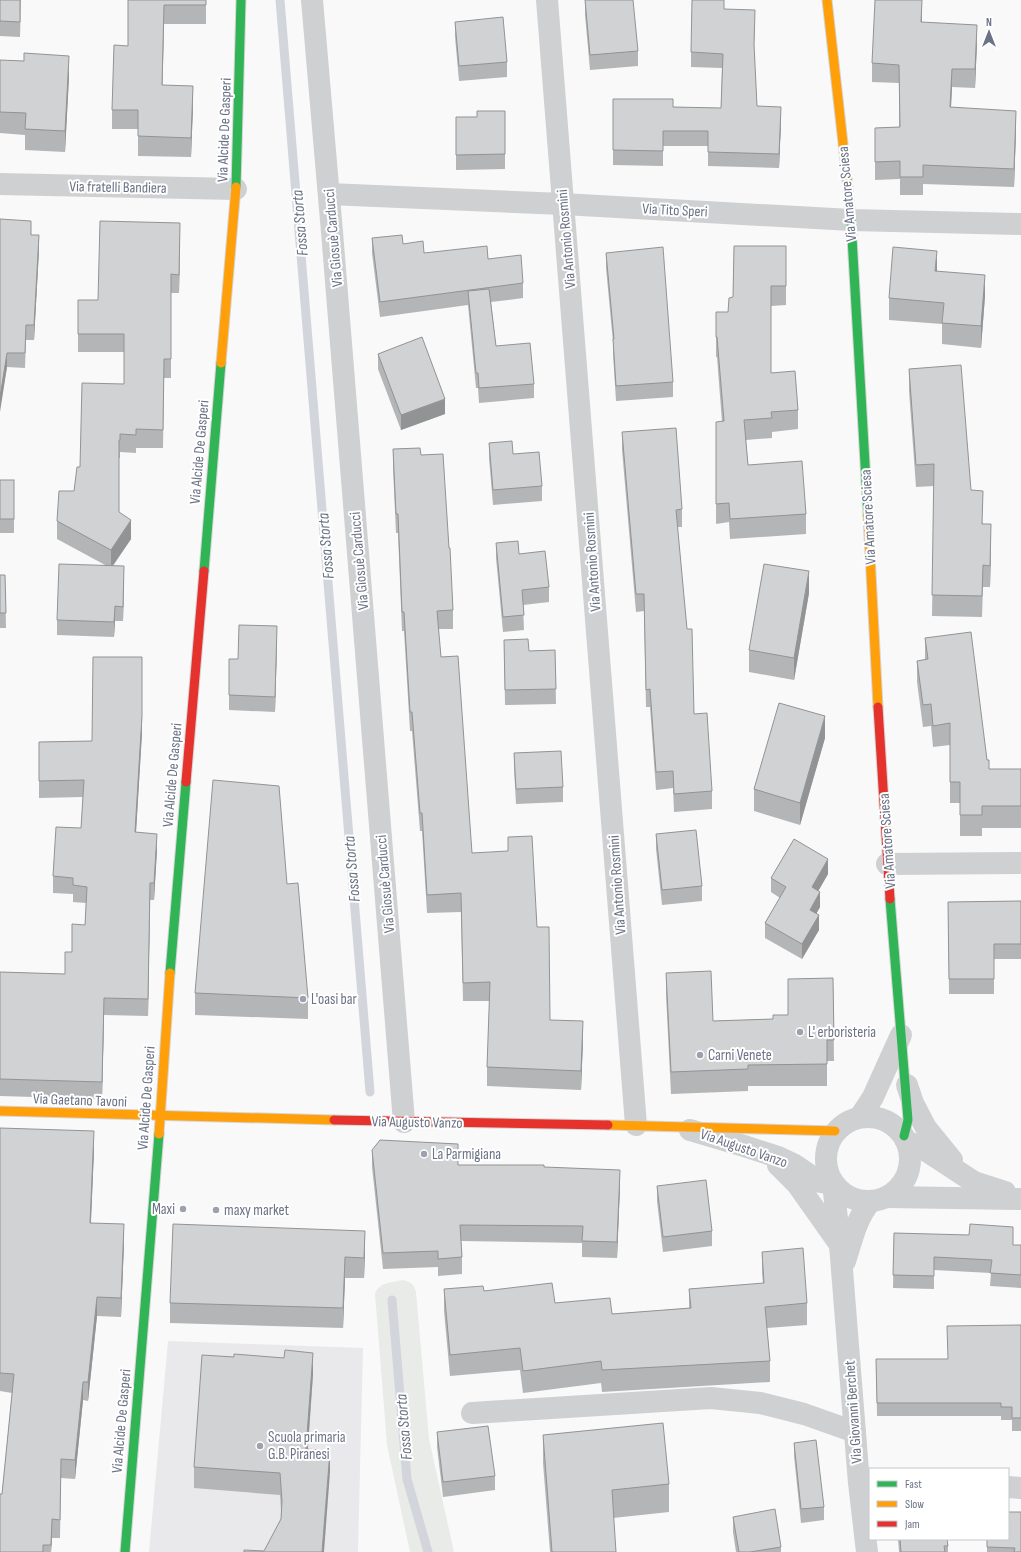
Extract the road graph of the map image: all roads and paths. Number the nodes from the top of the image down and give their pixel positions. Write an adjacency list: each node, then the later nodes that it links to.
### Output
1 (241, 0): 6 (street, Via Alcide De Gasperi)
2 (312, 0): 7 (street, Via Giosuè Carducci)
3 (547, 0): 8 (street, Via Antonio Rosmini)
4 (827, 0): 9 (street, Via Amatore Sciesa)
5 (0, 184): 6 (street, Via fratelli Bandiera)
6 (236, 189): 16 (street, Via Alcide De Gasperi)
7 (329, 194): 8 (street, Via Tito Speri); 18 (street, Via Giosuè Carducci)
8 (564, 204): 9 (street, Via Tito Speri); 19 (street, Via Antonio Rosmini)
9 (851, 220): 10 (street, Via Tito Speri); 12 (street, Via Amatore Sciesa)
10 (1021, 224)
11 (1021, 863): 12 (street)
12 (888, 864): 13 (street, Via Amatore Sciesa)
13 (901, 1035): 14 (street, Via Amatore Sciesa); 17 (street, Via Amatore Sciesa)
14 (905, 1080): 22 (street, Via Amatore Sciesa); 24 (street)
15 (0, 1111): 16 (street, Via Gaetano Tavoni)
16 (160, 1117): 18 (street, Via Augusto Vanzo); 35 (street, Via Alcide De Gasperi)
17 (860, 1117): 21 (street, Via Augusto Vanzo); 22 (street, Via Augusto Vanzo)
18 (404, 1122): 19 (street, Via Augusto Vanzo)
19 (636, 1125): 20 (street, Via Augusto Vanzo)
20 (674, 1126): 21 (street, Via Augusto Vanzo); 23 (street, Via Augusto Vanzo)
21 (835, 1131): 25 (street)
22 (905, 1138): 24 (street, Via Augusto Vanzo); 27 (street)
23 (766, 1153): 25 (street, Via Augusto Vanzo); 28 (street)
24 (974, 1182): 26 (street, Via Augusto Vanzo)
25 (833, 1184): 27 (street, Via Augusto Vanzo); 28 (street, Via Giovanni Berchet)
26 (1021, 1198): 27 (street, Via Augusto Vanzo)
27 (878, 1199): 29 (street, Via Giovanni Berchet)
28 (840, 1245): 29 (street, Via Giovanni Berchet)
29 (842, 1272): 31 (street, Via Giovanni Berchet)
30 (472, 1413): 31 (street)
31 (855, 1432): 32 (street, Via Giovanni Berchet)
32 (864, 1483): 36 (street, Via Giovanni Berchet)
33 (1009, 1487): 34 (street)
34 (1021, 1488)
35 (125, 1552)
36 (867, 1552)

